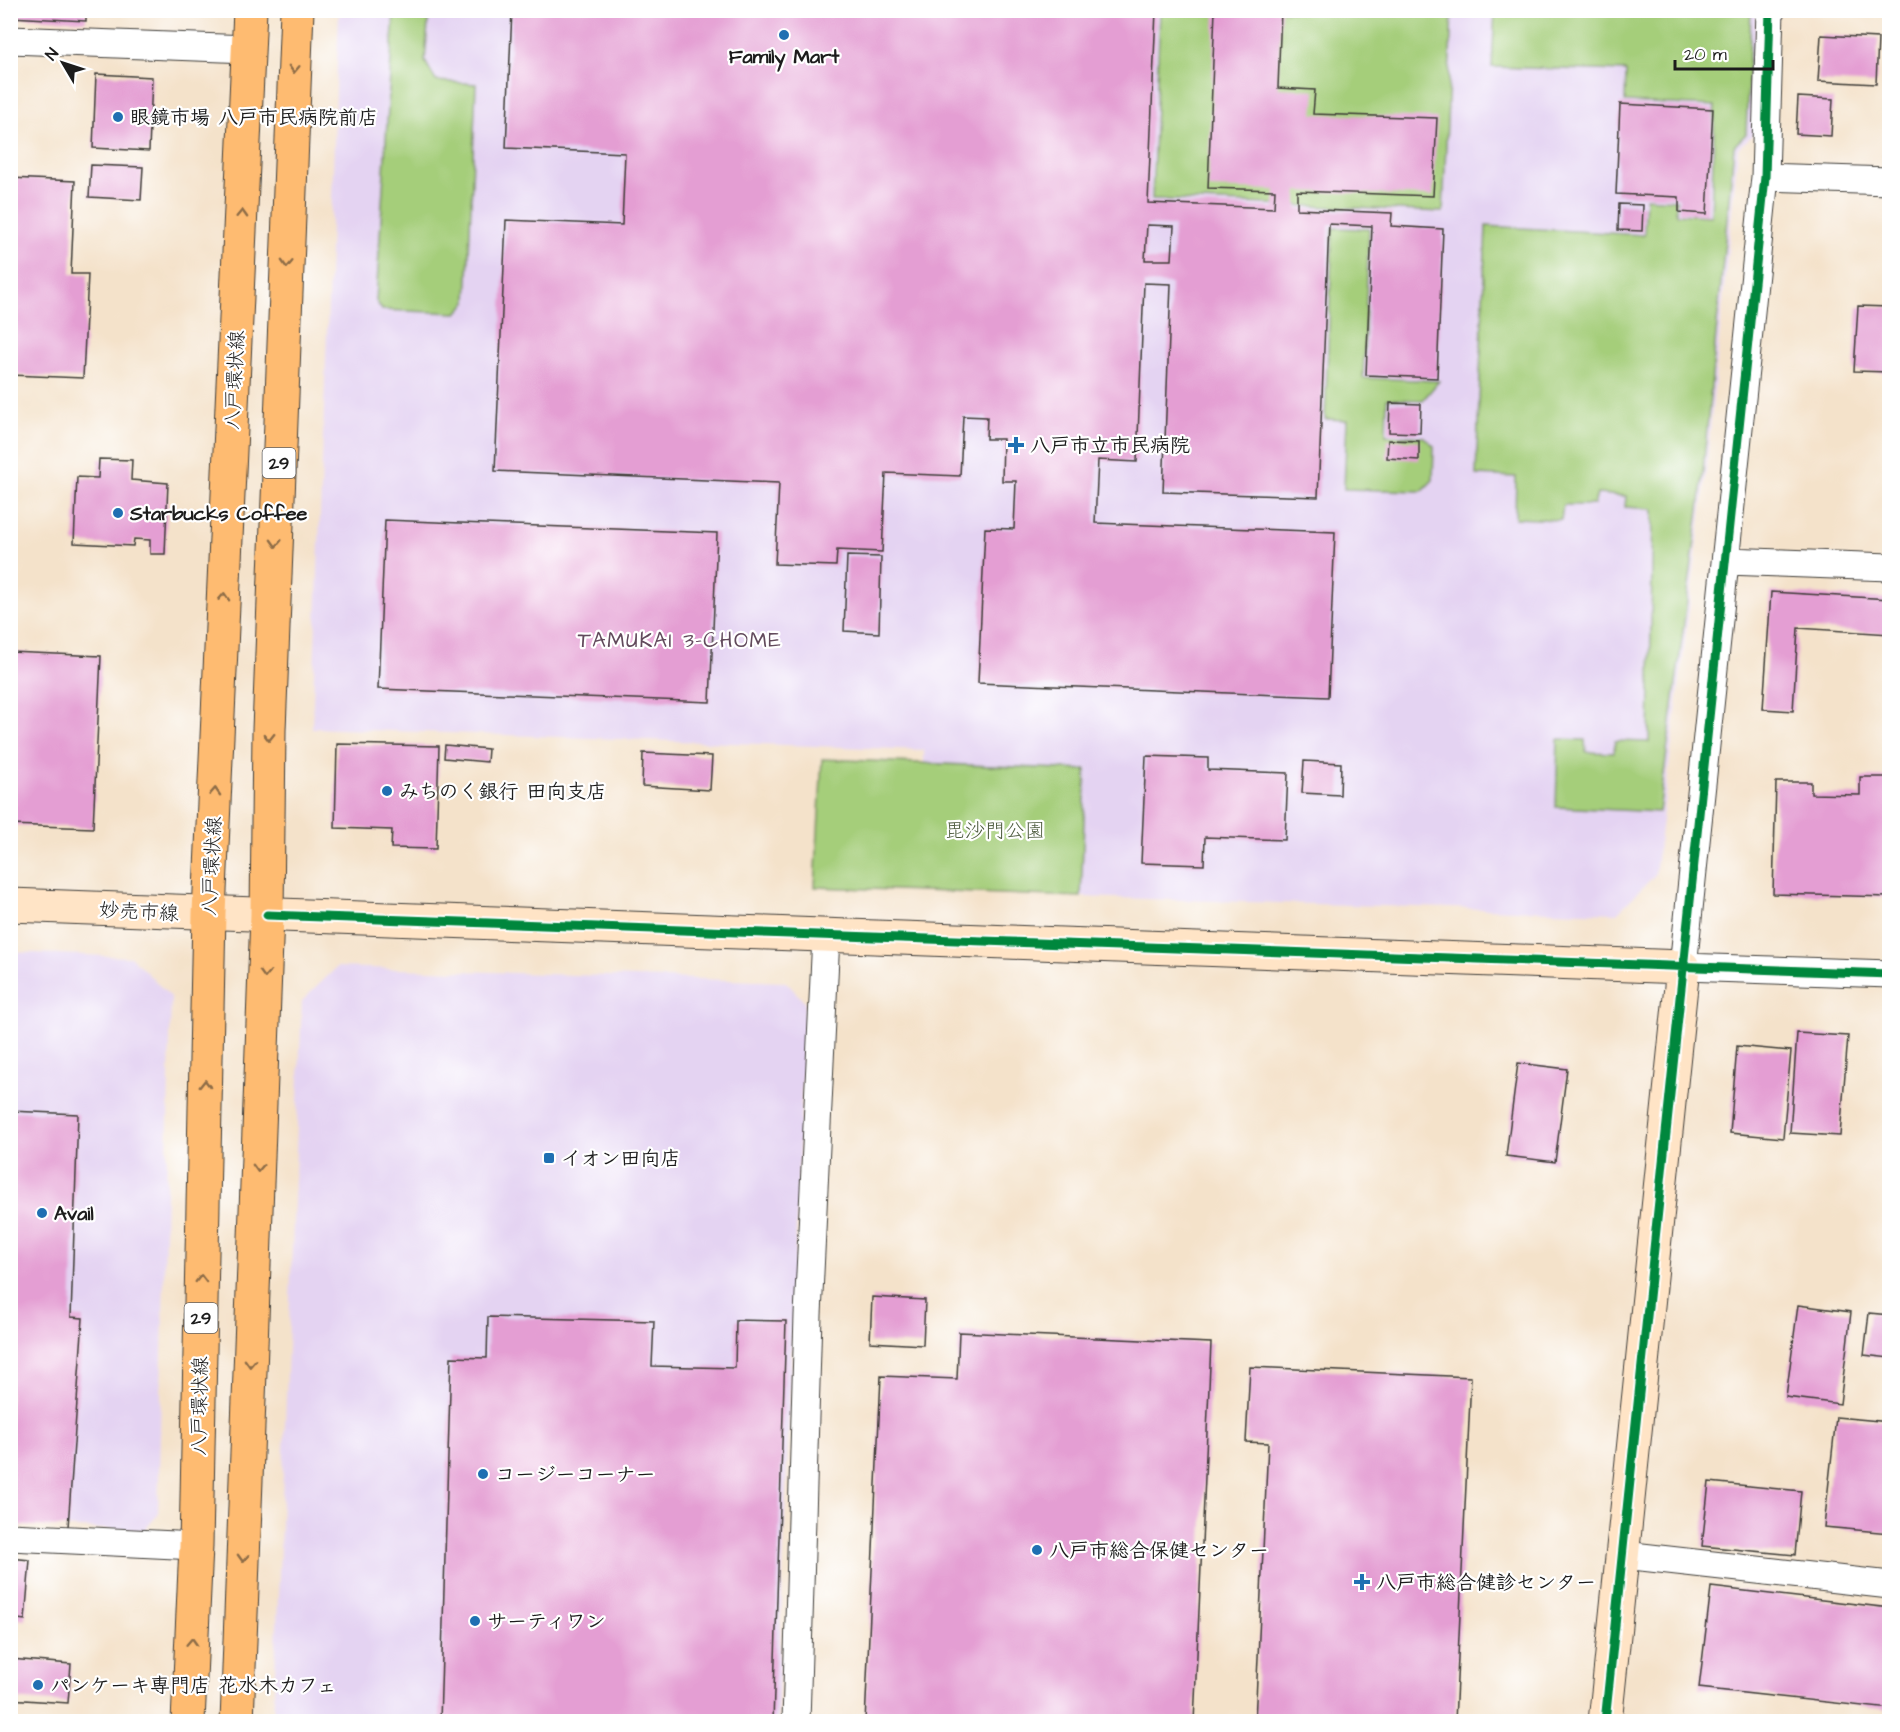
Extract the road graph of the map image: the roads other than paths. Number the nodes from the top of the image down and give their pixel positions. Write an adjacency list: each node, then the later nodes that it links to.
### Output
1 (250, 10): 5 (main road, 八戸環状線 / 29)
2 (297, 10): 12 (main road, 29, one-way to 12)
3 (1770, 10): 6 (street)
4 (10, 40): 5 (street)
5 (249, 49): 11 (main road, 八戸環状線 / 29, one-way to 5)
6 (1766, 177): 7 (street); 8 (street)
7 (1890, 181)
8 (1727, 561): 9 (street); 14 (street)
9 (1890, 567)
10 (10, 905): 11 (street, 妙売市線)
11 (209, 914): 12 (street, 妙売市線); 17 (main road, 八戸環状線 / 29, one-way to 11)
12 (267, 915): 13 (street, 妙売市線); 21 (main road, 29, one-way to 21)
13 (826, 936): 14 (street, 妙売市線); 22 (street)
14 (1683, 967): 15 (street); 18 (street)
15 (1890, 974)
16 (10, 1537): 17 (street)
17 (196, 1546): 20 (main road, 八戸環状線 / 29, one-way to 17)
18 (1623, 1555): 19 (street); 23 (street)
19 (1890, 1585)
20 (188, 1722)
21 (237, 1722)
22 (796, 1722)
23 (1605, 1722)

